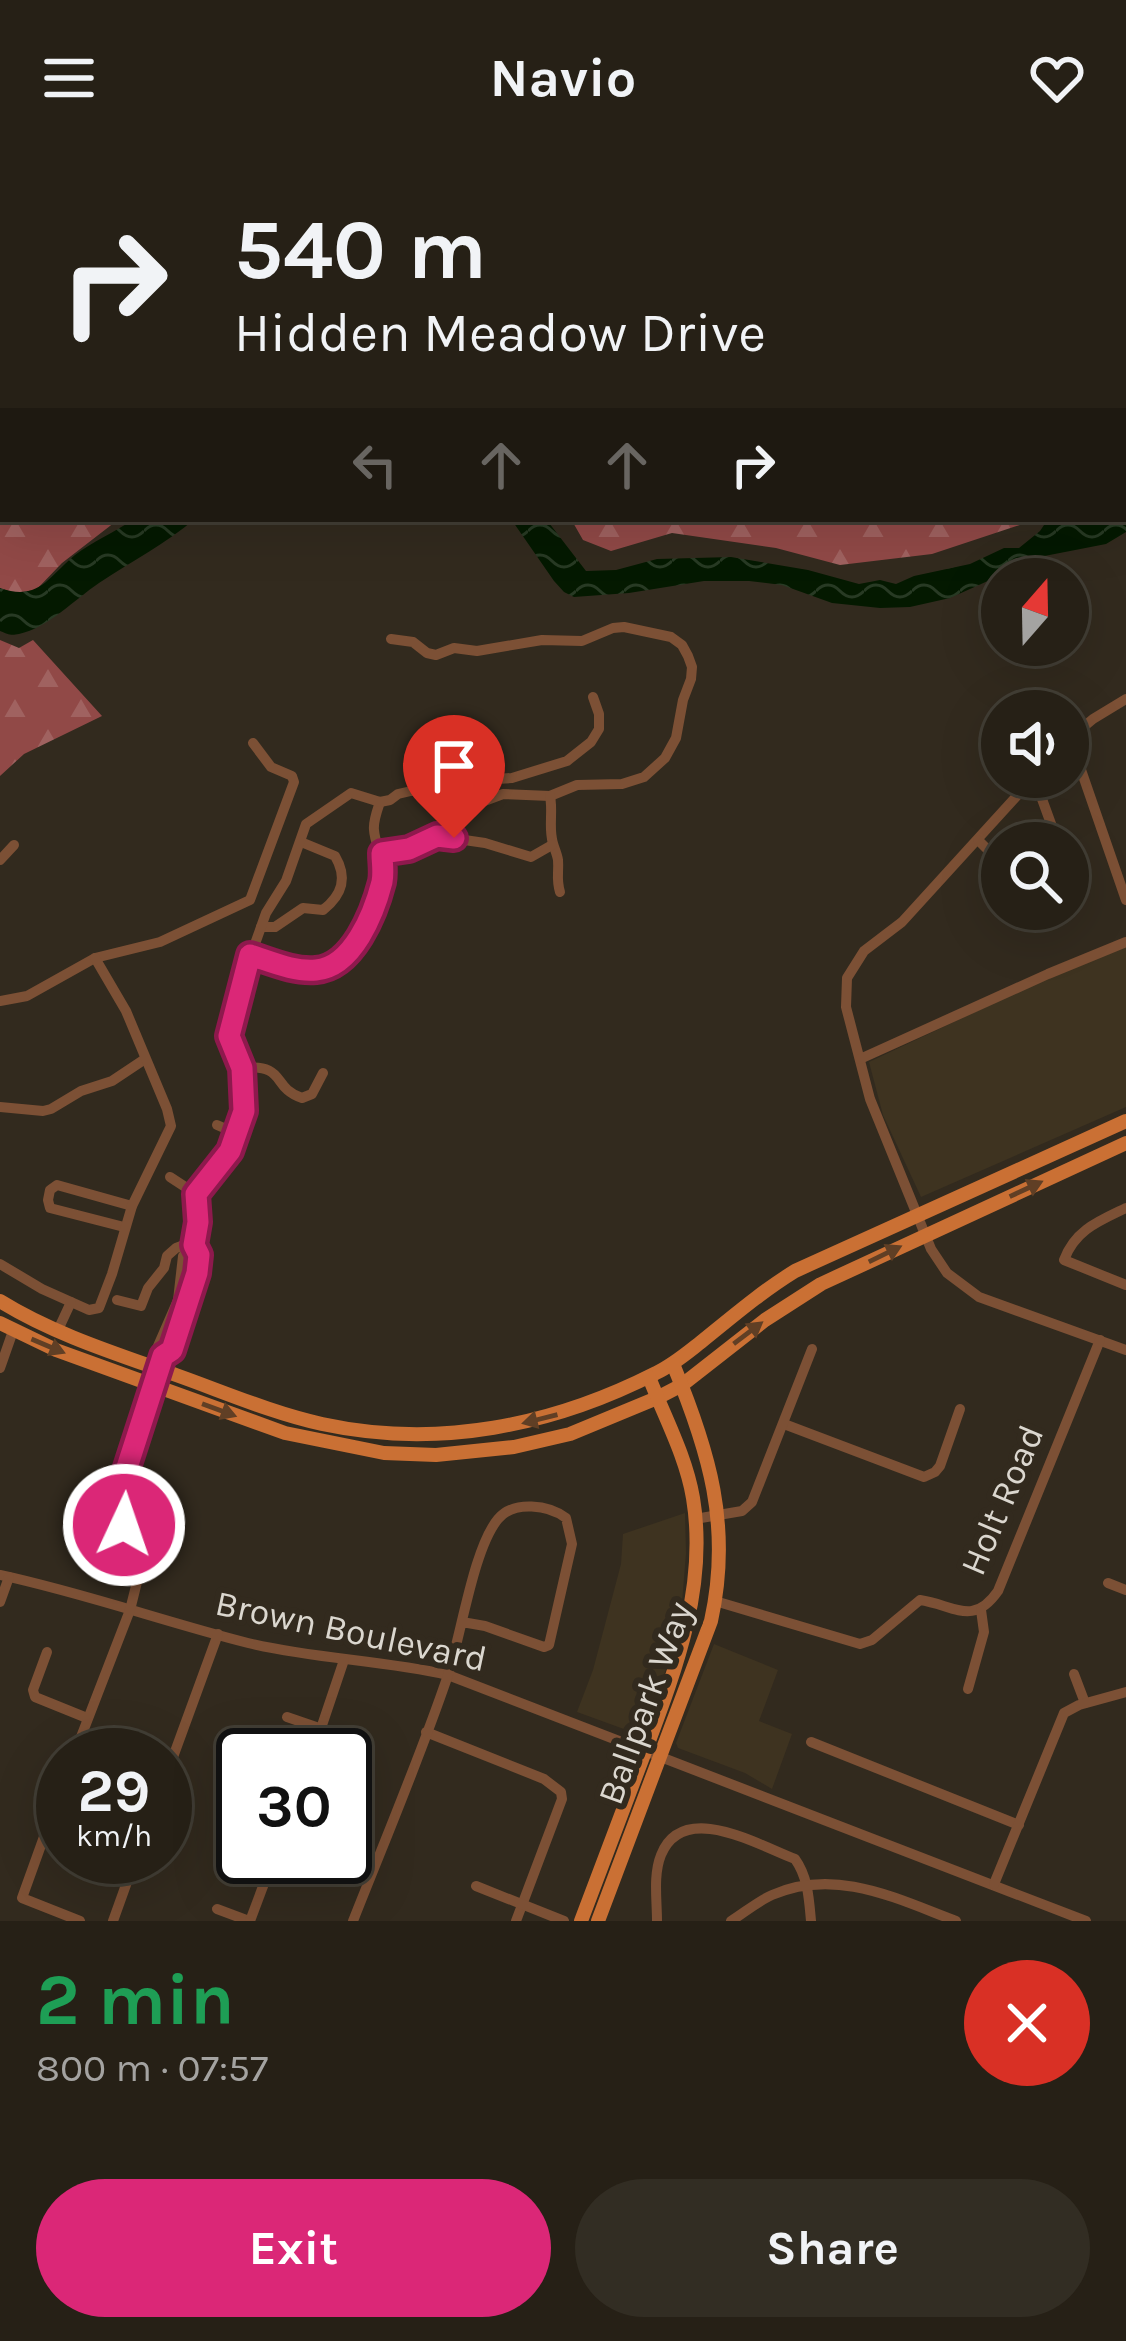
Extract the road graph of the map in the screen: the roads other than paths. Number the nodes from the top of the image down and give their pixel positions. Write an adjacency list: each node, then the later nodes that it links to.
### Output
1 (391, 639): 8 (street)
2 (593, 698): 6 (street)
3 (1126, 699): 4 (street)
4 (1089, 722)
5 (253, 743): 23 (street)
6 (453, 791): 8 (street); 10 (street)
7 (1089, 795): 19 (street)
8 (550, 796): 15 (street)
9 (1015, 798): 11 (street)
10 (380, 802): 12 (street); 16 (street)
11 (977, 840): 13 (street); 26 (street)
12 (301, 842): 20 (street); 20 (street)
13 (981, 844)
14 (14, 845): 17 (street)
15 (552, 845): 16 (street); 18 (street)
16 (382, 853): 22 (street)
17 (0, 860)
18 (560, 892)
19 (1126, 900)
20 (261, 927): 22 (street)
21 (1126, 942): 26 (street)
22 (250, 955): 27 (street)
23 (95, 958): 24 (street); 25 (street)
24 (0, 1001)
25 (145, 1059): 29 (street); 36 (street)
26 (860, 1059): 38 (street)
27 (242, 1068): 28 (street); 32 (street)
28 (323, 1073)
29 (0, 1107)
30 (1126, 1121): 38 (main road)
31 (217, 1125): 32 (street)
32 (238, 1134): 35 (street)
33 (1126, 1143): 40 (main road, one-way to 33)
34 (170, 1177): 35 (street)
35 (196, 1194): 41 (street)
36 (132, 1206): 39 (street); 39 (street)
37 (1126, 1208): 43 (street)
38 (918, 1216): 40 (street); 53 (main road)
39 (124, 1227): 46 (street)
40 (926, 1234): 49 (street); 54 (main road, one-way to 40)
41 (195, 1243): 44 (street); 52 (street)
42 (0, 1264): 46 (street)
43 (1126, 1285)
44 (117, 1300)
45 (0, 1301): 48 (main road)
46 (70, 1302): 48 (street)
47 (7, 1327): 55 (street); 58 (main road, one-way to 58)
48 (58, 1330): 52 (main road)
49 (1100, 1340): 51 (street); 73 (street, Holt Road)
50 (812, 1349): 64 (street)
51 (1126, 1350)
52 (161, 1362): 56 (main road, one-way to 52); 58 (street)
53 (673, 1364): 56 (main road); 57 (main road, Ballpark Way)
54 (705, 1365): 57 (main road); 62 (main road)
55 (0, 1369)
56 (649, 1377): 59 (main road, Ballpark Way)
57 (682, 1385): 59 (main road); 62 (main road, Ballpark Way)
58 (153, 1386): 61 (main road, one-way to 61); 72 (street)
59 (657, 1398): 61 (main road); 63 (main road, Ballpark Way)
60 (959, 1409): 64 (street)
61 (624, 1411): 63 (main road)
62 (693, 1412): 65 (main road, Ballpark Way)
63 (667, 1424): 66 (main road, Ballpark Way)
64 (784, 1424): 65 (street)
65 (718, 1515): 66 (street); 70 (main road, Ballpark Way)
66 (695, 1519): 91 (main road, Ballpark Way)
67 (4, 1576): 71 (street); 72 (street, Brown Boulevard)
68 (1108, 1582): 69 (street)
69 (1126, 1589)
70 (715, 1601): 73 (street, Holt Road); 91 (main road, Ballpark Way)
71 (0, 1602)
72 (130, 1610): 75 (street, Brown Boulevard); 84 (street)
73 (981, 1610): 80 (street)
74 (462, 1622): 74 (street); 79 (street)
75 (218, 1634): 77 (street, Brown Boulevard); 86 (street)
76 (47, 1652): 84 (street)
77 (344, 1660): 79 (street, Brown Boulevard); 88 (street)
78 (1074, 1674): 82 (street)
79 (448, 1675): 89 (street); 91 (street, Brown Boulevard)
80 (968, 1689)
81 (1126, 1691): 82 (street)
82 (1085, 1703): 92 (street)
83 (287, 1717): 87 (street)
84 (87, 1718): 85 (street)
85 (83, 1728)
86 (184, 1728)
87 (317, 1728)
88 (323, 1728)
89 (426, 1732): 99 (street); 104 (street)
90 (811, 1742): 92 (street)
91 (651, 1754): 97 (street, Brown Boulevard); 107 (main road, Ballpark Way); 108 (main road, Ballpark Way)
92 (1019, 1825): 97 (street)
93 (36, 1859): 101 (street)
94 (126, 1884): 102 (street)
95 (263, 1884): 103 (street)
96 (806, 1885): 109 (street); 110 (street); 111 (street); 112 (street)
97 (994, 1885): 113 (street, Brown Boulevard)
98 (476, 1886): 99 (street)
99 (523, 1904): 105 (street); 106 (street)
100 (217, 1909): 103 (street)
101 (80, 1921)
102 (112, 1921)
103 (249, 1921)
104 (353, 1921)
105 (517, 1921)
106 (564, 1921)
107 (581, 1921)
108 (598, 1921)
109 (657, 1921)
110 (731, 1921)
111 (811, 1921)
112 (956, 1921)
113 (1085, 1921)

